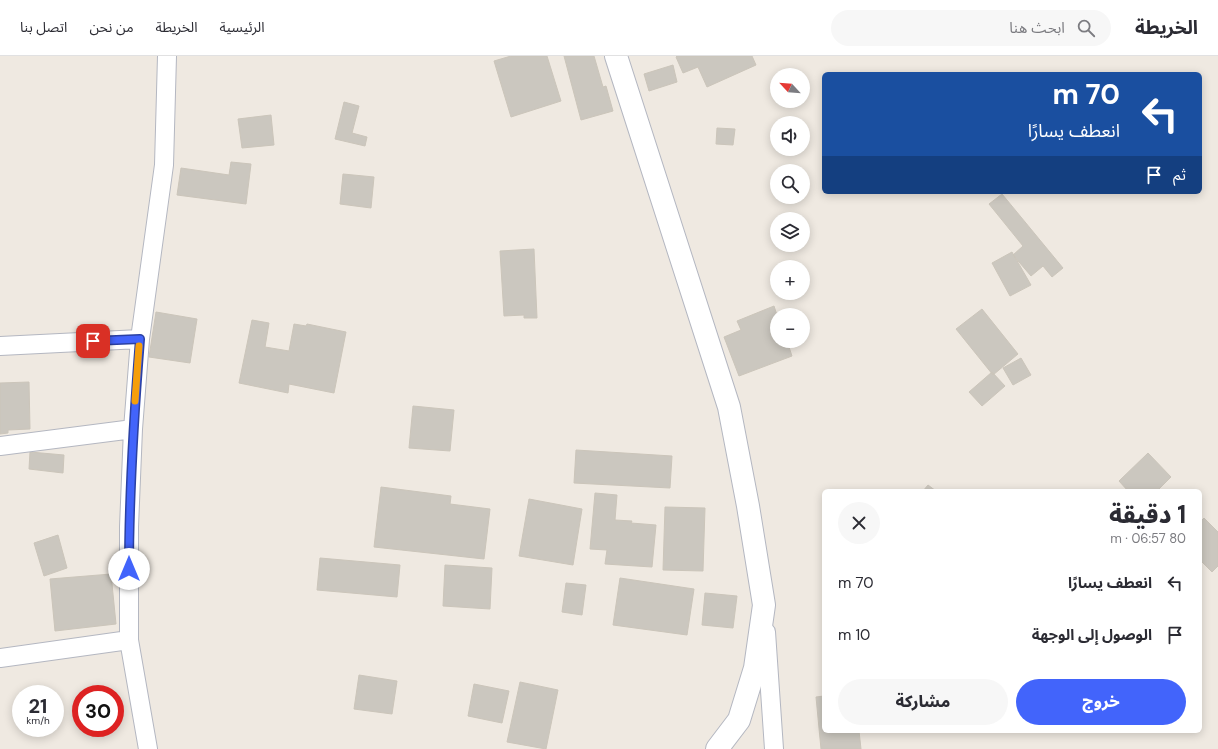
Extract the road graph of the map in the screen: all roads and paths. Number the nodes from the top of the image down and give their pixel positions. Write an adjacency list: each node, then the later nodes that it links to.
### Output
1 (167, 56): 3 (street)
2 (616, 56): 7 (main road)
3 (140, 339): 4 (street); 5 (street)
4 (0, 346)
5 (133, 429): 6 (street); 8 (street)
6 (0, 446)
7 (764, 605): 11 (main road); 12 (street)
8 (130, 640): 9 (street); 10 (street)
9 (0, 658)
10 (148, 749)
11 (717, 749)
12 (774, 749)

